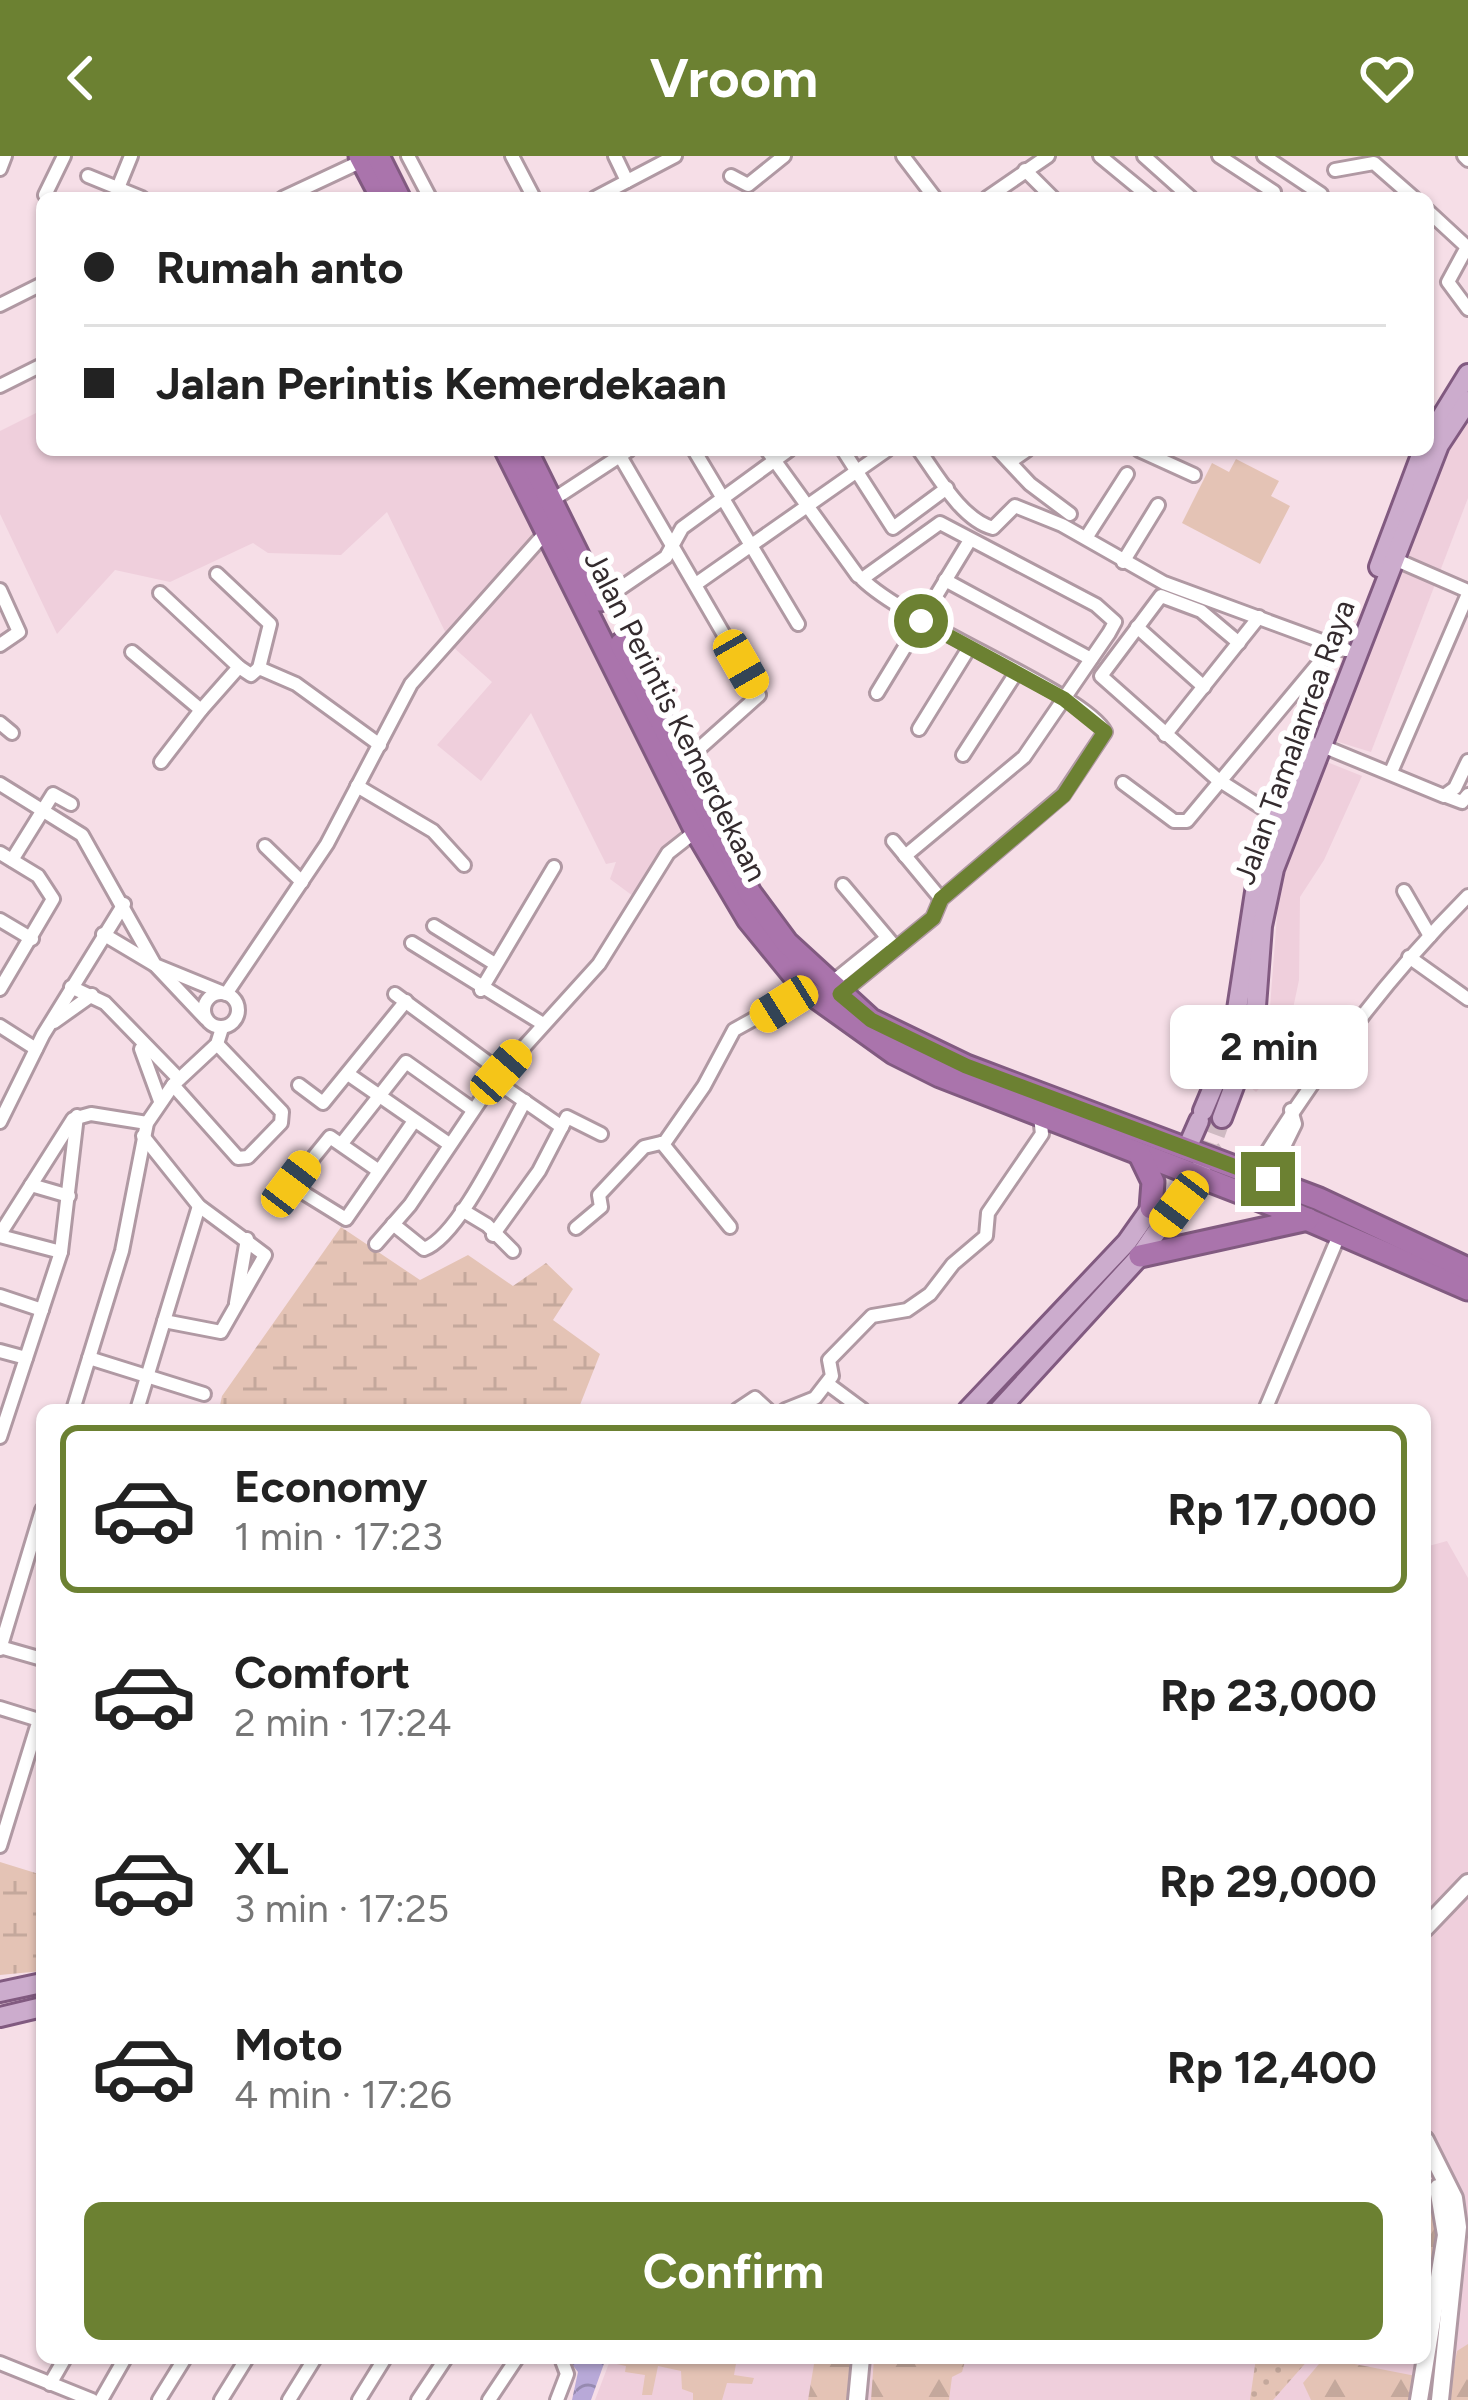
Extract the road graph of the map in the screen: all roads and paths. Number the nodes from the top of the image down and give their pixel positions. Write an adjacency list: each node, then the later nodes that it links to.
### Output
1 (5, 156): 16 (street)
2 (64, 156): 24 (street)
3 (131, 156): 23 (street)
4 (408, 156): 28 (street)
5 (512, 156): 29 (street)
6 (615, 156): 22 (street)
7 (675, 156): 22 (street)
8 (784, 156): 21 (street)
9 (1048, 156): 17 (street)
10 (1100, 156): 19 (street)
11 (1142, 156): 19 (street); 35 (street)
12 (1219, 156): 36 (street)
13 (1264, 156): 37 (street)
14 (367, 158): 25 (street); 26 (highway); 27 (highway)
15 (910, 158): 31 (street)
16 (0, 169)
17 (1025, 170): 32 (street); 33 (street)
18 (1336, 170): 38 (street)
19 (1122, 174): 34 (street)
20 (88, 176): 23 (street)
21 (730, 176)
22 (627, 181): 30 (street)
23 (111, 190)
24 (46, 192)
25 (296, 192)
26 (380, 192)
27 (395, 192)
28 (427, 192)
29 (531, 192)
30 (606, 192)
31 (931, 192)
32 (995, 192)
33 (1047, 192)
34 (1144, 192)
35 (1184, 192)
36 (1274, 192)
37 (1318, 192)
38 (1407, 192)
39 (1434, 216): 42 (street)
40 (36, 287): 41 (street)
41 (0, 305)
42 (1468, 309)
43 (36, 368): 45 (street)
44 (1468, 374): 47 (main road)
45 (0, 386)
46 (1468, 401): 77 (main road, Jalan Tamalanrea Raya)
47 (1434, 429)
48 (509, 456): 72 (highway, Jalan Perintis Kemerdekaan)
49 (529, 456): 68 (highway, Jalan Perintis Kemerdekaan)
50 (620, 456): 68 (street)
51 (627, 456): 75 (street)
52 (698, 456): 67 (street)
53 (770, 456): 67 (street)
54 (772, 456): 70 (street)
55 (847, 456): 63 (street)
56 (879, 456): 63 (street)
57 (923, 456): 66 (street)
58 (1004, 456): 62 (street)
59 (1018, 456): 62 (street)
60 (1145, 456): 65 (street)
61 (1421, 456): 77 (main road, Jalan Tamalanrea Raya)
62 (1010, 462): 71 (street)
63 (858, 472): 66 (street); 70 (street)
64 (1127, 474): 73 (street)
65 (1194, 476)
66 (947, 488): 73 (street)
67 (722, 497): 75 (street); 76 (street)
68 (551, 501): 86 (highway, Jalan Perintis Kemerdekaan)
69 (1158, 506): 78 (street)
70 (807, 510): 76 (street); 80 (street)
71 (1070, 514)
72 (547, 531): 91 (highway, Jalan Perintis Kemerdekaan); 110 (street)
73 (1086, 538): 78 (street)
74 (970, 540): 81 (street); 88 (street); 97 (street)
75 (672, 544): 82 (street); 86 (street)
76 (750, 545): 82 (street); 89 (street)
77 (1389, 557): 84 (street); 95 (main road, Jalan Tamalanrea Raya); 109 (main road, Jalan Tamalanrea Raya)
78 (1124, 562): 87 (street)
79 (217, 574): 99 (street)
80 (858, 576)
81 (946, 580): 88 (street); 97 (street)
82 (696, 584): 114 (street)
83 (0, 590): 93 (street)
84 (1468, 592): 115 (street)
85 (160, 593): 98 (street)
86 (601, 602): 91 (highway, Jalan Perintis Kemerdekaan)
87 (1259, 617): 92 (street); 95 (street)
88 (921, 621): 94 (street); 102 (street)
89 (797, 624)
90 (1137, 627): 92 (street); 101 (street); 108 (street)
91 (608, 634): 114 (highway, Jalan Perintis Kemerdekaan); 125 (highway, Jalan Perintis Kemerdekaan)
92 (1238, 643): 101 (street)
93 (0, 646)
94 (969, 647): 100 (street); 106 (street)
95 (1340, 648): 109 (main road, Jalan Tamalanrea Raya); 116 (street)
96 (132, 652): 104 (street)
97 (1091, 659): 103 (street)
98 (239, 667): 99 (street); 104 (street)
99 (259, 668): 110 (street)
100 (1016, 673): 103 (street); 111 (street)
101 (1204, 687): 108 (street)
102 (877, 693)
103 (1064, 699): 129 (street); 136 (street)
104 (201, 710): 113 (street)
105 (0, 723): 107 (street)
106 (919, 729)
107 (12, 733)
108 (1165, 735): 116 (street)
109 (1314, 743): 115 (street); 124 (main road, Jalan Tamalanrea Raya); 132 (main road, Jalan Tamalanrea Raya)
110 (380, 745): 119 (street)
111 (963, 755)
112 (1468, 761): 121 (street)
113 (161, 762)
114 (683, 764): 151 (highway, Jalan Perintis Kemerdekaan)
115 (1391, 772): 121 (street)
116 (1217, 779): 117 (street); 124 (street)
117 (1123, 783)
118 (0, 784): 123 (street)
119 (357, 786): 130 (street); 133 (street)
120 (1468, 795): 121 (street)
121 (1447, 796)
122 (71, 804): 123 (street)
123 (43, 809): 128 (street); 138 (street)
124 (1278, 818): 132 (main road, Jalan Tamalanrea Raya)
125 (696, 831): 153 (highway, Jalan Perintis Kemerdekaan); 158 (street)
126 (893, 842): 129 (street)
127 (265, 846): 133 (street)
128 (6, 856): 143 (street)
129 (905, 856): 136 (street)
130 (464, 865)
131 (554, 867): 147 (street)
132 (1267, 868): 183 (main road, Jalan Tamalanrea Raya)
133 (302, 882): 155 (street)
134 (843, 885): 145 (street)
135 (1404, 891): 142 (street)
136 (941, 899): 145 (street)
137 (1467, 899): 142 (street)
138 (124, 904): 141 (street); 148 (street)
139 (0, 920): 143 (street)
140 (434, 926): 147 (street)
141 (104, 934): 148 (street); 149 (street)
142 (1430, 935): 146 (street)
143 (32, 939): 150 (street)
144 (412, 943): 152 (street)
145 (892, 943): 151 (street)
146 (1409, 957): 156 (street); 187 (street)
147 (495, 964): 152 (street)
148 (155, 965): 155 (street); 157 (street)
149 (71, 987): 154 (street); 159 (street)
150 (0, 989)
151 (834, 989): 183 (highway, Jalan Perintis Kemerdekaan)
152 (481, 990): 158 (street)
153 (806, 990): 173 (highway, Jalan Perintis Kemerdekaan); 181 (street)
154 (92, 994): 159 (street); 162 (street)
155 (226, 994): 157 (street); 160 (street)
156 (1468, 999)
157 (206, 1019): 160 (street)
158 (543, 1024): 166 (street)
159 (48, 1026): 164 (street)
160 (223, 1028): 163 (street)
161 (1, 1029): 164 (street)
162 (138, 1042): 167 (street); 170 (street)
163 (217, 1044): 167 (street); 167 (street)
164 (36, 1049): 176 (street)
165 (348, 1073): 166 (street); 168 (street); 169 (street)
166 (498, 1076): 171 (street); 172 (street)
167 (176, 1082): 170 (street)
168 (298, 1085)
169 (378, 1100): 172 (street); 175 (street); 180 (street)
170 (160, 1101): 178 (street)
171 (526, 1101): 177 (street); 194 (street)
172 (472, 1109): 182 (street)
173 (1040, 1114): 184 (highway, Jalan Perintis Kemerdekaan); 217 (street)
174 (77, 1115): 178 (street); 190 (street); 191 (street)
175 (414, 1121): 182 (street); 186 (street)
176 (0, 1122)
177 (562, 1127): 179 (street); 200 (street)
178 (145, 1130): 185 (street); 189 (street)
179 (601, 1134)
180 (343, 1142): 186 (street); 186 (street)
181 (662, 1143): 197 (street); 198 (street)
182 (449, 1144): 196 (street)
183 (1204, 1153): 187 (highway, Jalan Perintis Kemerdekaan); 188 (highway); 188 (highway)
184 (1140, 1155): 188 (highway, Jalan Perintis Kemerdekaan); 193 (highway)
185 (155, 1157): 189 (street); 192 (street)
186 (379, 1171)
187 (1261, 1176): 207 (highway, Jalan Perintis Kemerdekaan)
188 (1196, 1177): 195 (highway, Jalan Perintis Kemerdekaan); 206 (main road)
189 (135, 1180): 215 (street)
190 (31, 1185): 191 (street); 201 (street)
191 (69, 1196): 205 (street)
192 (199, 1206): 202 (street); 212 (street)
193 (1151, 1208): 223 (main road)
194 (462, 1210): 196 (street); 200 (street)
195 (1309, 1219): 199 (highway, Jalan Perintis Kemerdekaan); 206 (highway)
196 (393, 1224): 203 (street)
197 (730, 1227)
198 (576, 1228)
199 (1340, 1233): 208 (highway, Jalan Perintis Kemerdekaan); 225 (street)
200 (493, 1234): 204 (street)
201 (0, 1235): 205 (street)
202 (247, 1239): 211 (street); 211 (street)
203 (376, 1244)
204 (513, 1251)
205 (61, 1252): 210 (street)
206 (1140, 1256): 224 (main road)
207 (1468, 1269)
208 (1468, 1289)
209 (0, 1296): 210 (street)
210 (42, 1310): 214 (street)
211 (234, 1311): 212 (street)
212 (164, 1321): 216 (street)
213 (0, 1351): 214 (street)
214 (26, 1358): 226 (street)
215 (89, 1358): 216 (street); 219 (street)
216 (147, 1377): 218 (street); 220 (street)
217 (828, 1384): 221 (street); 222 (street)
218 (204, 1394)
219 (75, 1404)
220 (139, 1404)
221 (810, 1404)
222 (855, 1404)
223 (974, 1404)
224 (1004, 1404)
225 (1267, 1404)
226 (4, 1411): 227 (street)
227 (0, 1437)
228 (36, 1530): 229 (street)
229 (0, 1648): 230 (street)
230 (36, 1658)
231 (0, 1708): 232 (street)
232 (36, 1719)
233 (36, 1736): 234 (street)
234 (0, 1846)
235 (1468, 1878): 236 (street)
236 (1431, 1917)
237 (36, 1984): 238 (main road)
238 (0, 1992)
239 (36, 2008): 240 (main road)
240 (0, 2017)
241 (1431, 2152): 269 (street)
242 (1431, 2175): 243 (street)
243 (1431, 2327)
244 (0, 2363): 257 (street)
245 (62, 2364): 257 (street)
246 (121, 2364): 258 (street)
247 (181, 2364): 259 (street)
248 (243, 2364): 260 (street)
249 (311, 2364): 261 (street)
250 (381, 2364): 262 (street)
251 (442, 2364): 263 (street)
252 (514, 2364): 264 (street)
253 (564, 2364): 265 (street)
254 (859, 2364): 266 (street)
255 (870, 2364): 267 (street)
256 (1425, 2364): 268 (street)
257 (50, 2384): 258 (street)
258 (96, 2400)
259 (159, 2400)
260 (221, 2400)
261 (290, 2400)
262 (359, 2400)
263 (418, 2400)
264 (489, 2400)
265 (557, 2400)
266 (856, 2400)
267 (867, 2400)
268 (1419, 2400)
269 (1440, 2400)

